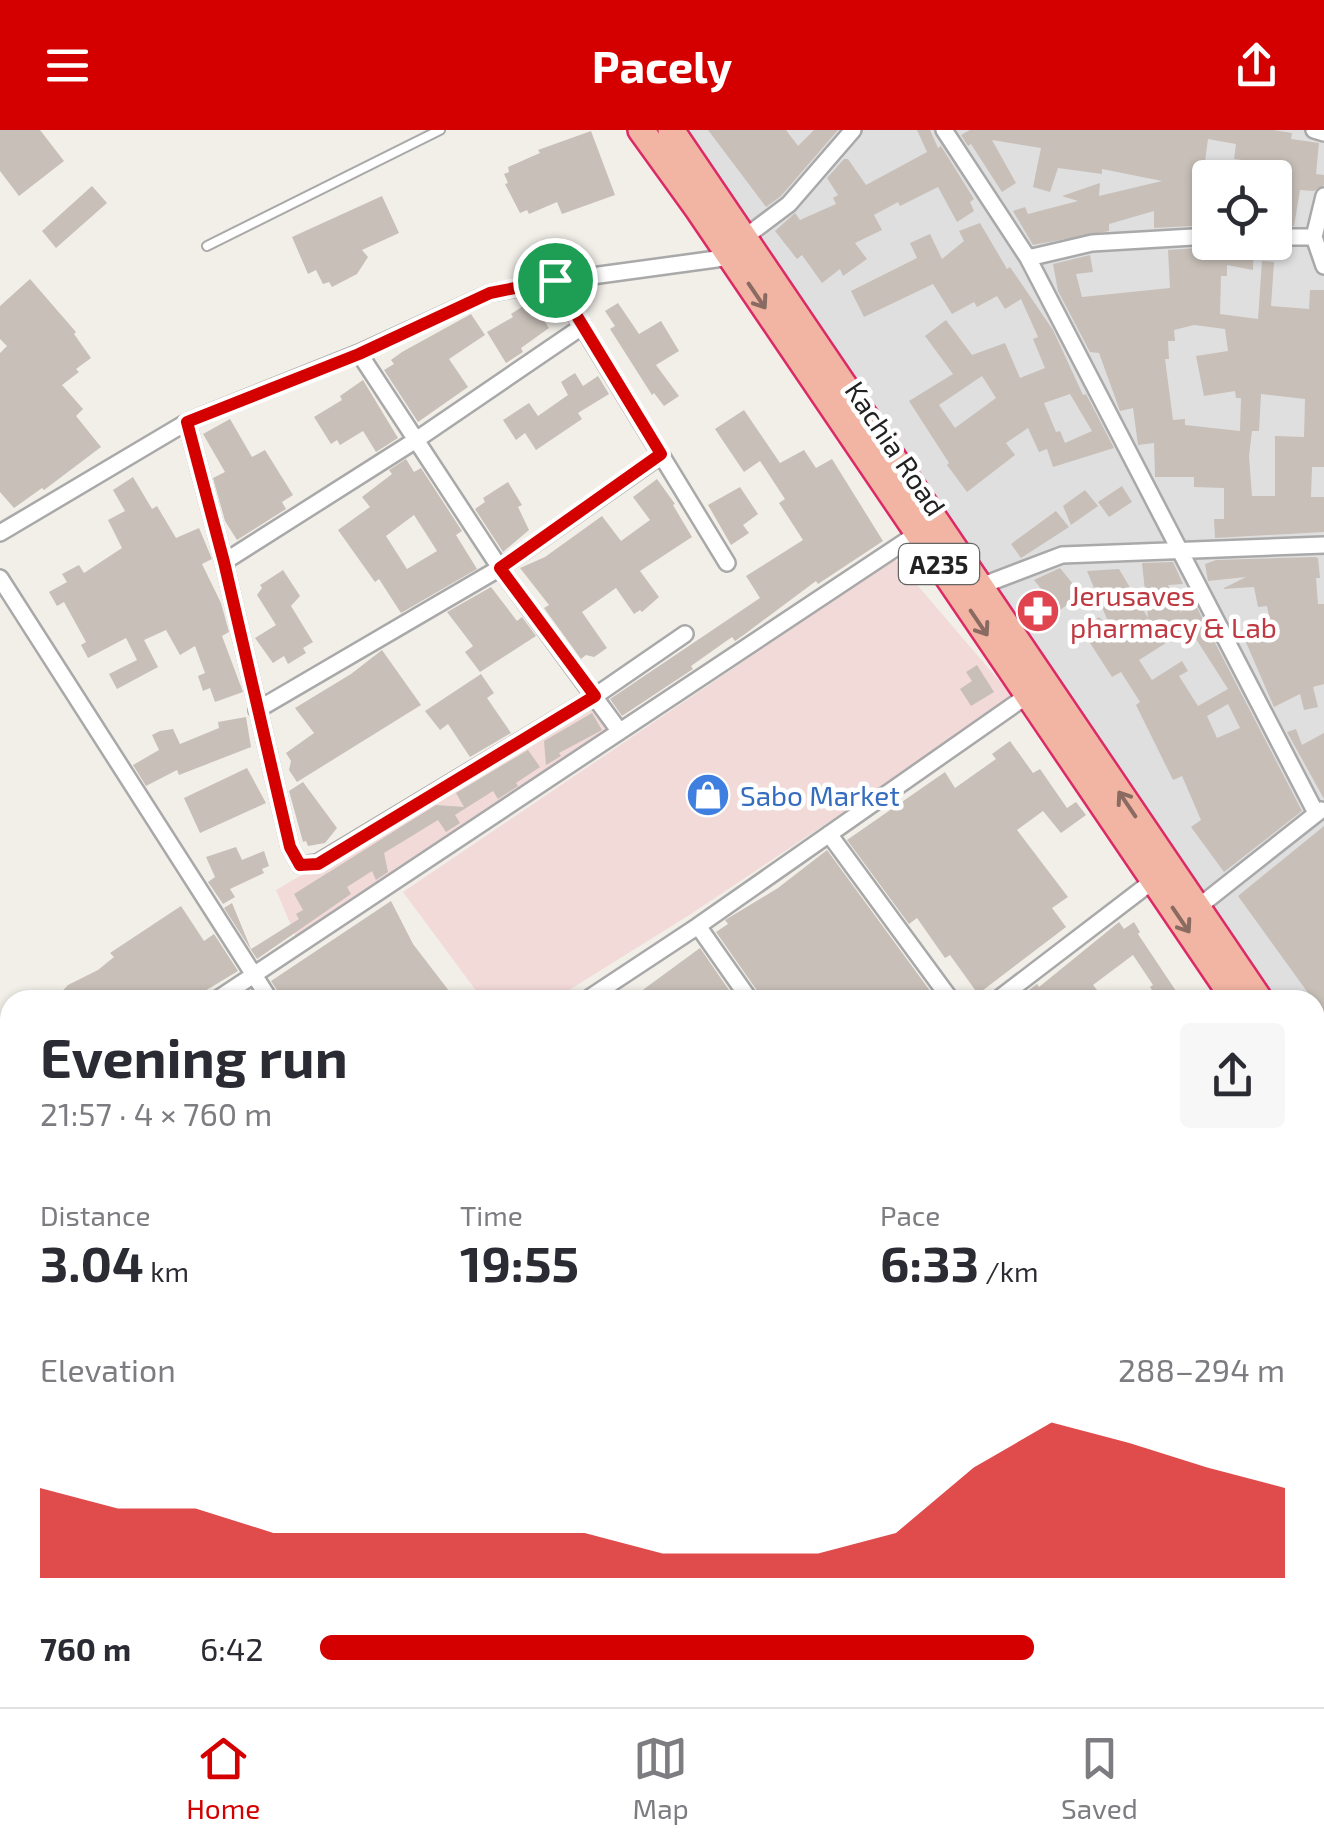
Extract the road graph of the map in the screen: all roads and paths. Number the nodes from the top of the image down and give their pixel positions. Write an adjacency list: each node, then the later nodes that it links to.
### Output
1 (440, 130): 13 (lane)
2 (641, 130): 9 (highway, Kachia Road / A235)
3 (671, 130): 9 (highway, Kachia Road / A235)
4 (853, 130): 14 (street)
5 (944, 130): 15 (street)
6 (1314, 130): 7 (street)
7 (1324, 133)
8 (1324, 196): 12 (street)
9 (707, 202): 14 (highway, Kachia Road / A235)
10 (1192, 237): 15 (street)
11 (1292, 237): 12 (street)
12 (1314, 238): 16 (street)
13 (207, 246)
14 (738, 247): 17 (street); 24 (highway, Kachia Road / A235, one-way to 24); 31 (highway, Kachia Road / A235)
15 (1028, 258): 26 (street)
16 (1324, 266)
17 (555, 280): 18 (street); 19 (street)
18 (583, 326): 21 (street); 22 (street)
19 (359, 354): 20 (street); 21 (street)
20 (187, 422): 23 (street); 27 (street)
21 (416, 440): 27 (street); 29 (street)
22 (661, 454): 28 (street); 29 (street)
23 (0, 533)
24 (918, 533): 33 (highway, Kachia Road / A235, one-way to 33); 36 (street)
25 (1324, 545): 26 (street)
26 (1179, 552): 31 (street); 37 (street)
27 (224, 562): 35 (street)
28 (726, 563)
29 (500, 568): 34 (street); 35 (street)
30 (0, 578): 42 (street)
31 (978, 587): 40 (highway, Kachia Road / A235, one-way to 31)
32 (684, 634): 34 (street)
33 (1028, 695): 38 (street); 39 (highway, Kachia Road / A235)
34 (595, 696): 35 (street); 36 (street)
35 (257, 710)
36 (618, 730): 42 (street)
37 (1320, 810): 40 (street)
38 (828, 834): 41 (street); 47 (street)
39 (1154, 880): 48 (street); 49 (highway, Kachia Road / A235, one-way to 49)
40 (1197, 908): 50 (highway, Kachia Road / A235)
41 (698, 926): 45 (street); 46 (street)
42 (254, 976): 43 (street); 44 (street)
43 (232, 990)
44 (263, 990)
45 (601, 990)
46 (743, 990)
47 (944, 990)
48 (1010, 990)
49 (1228, 990)
50 (1253, 990)

